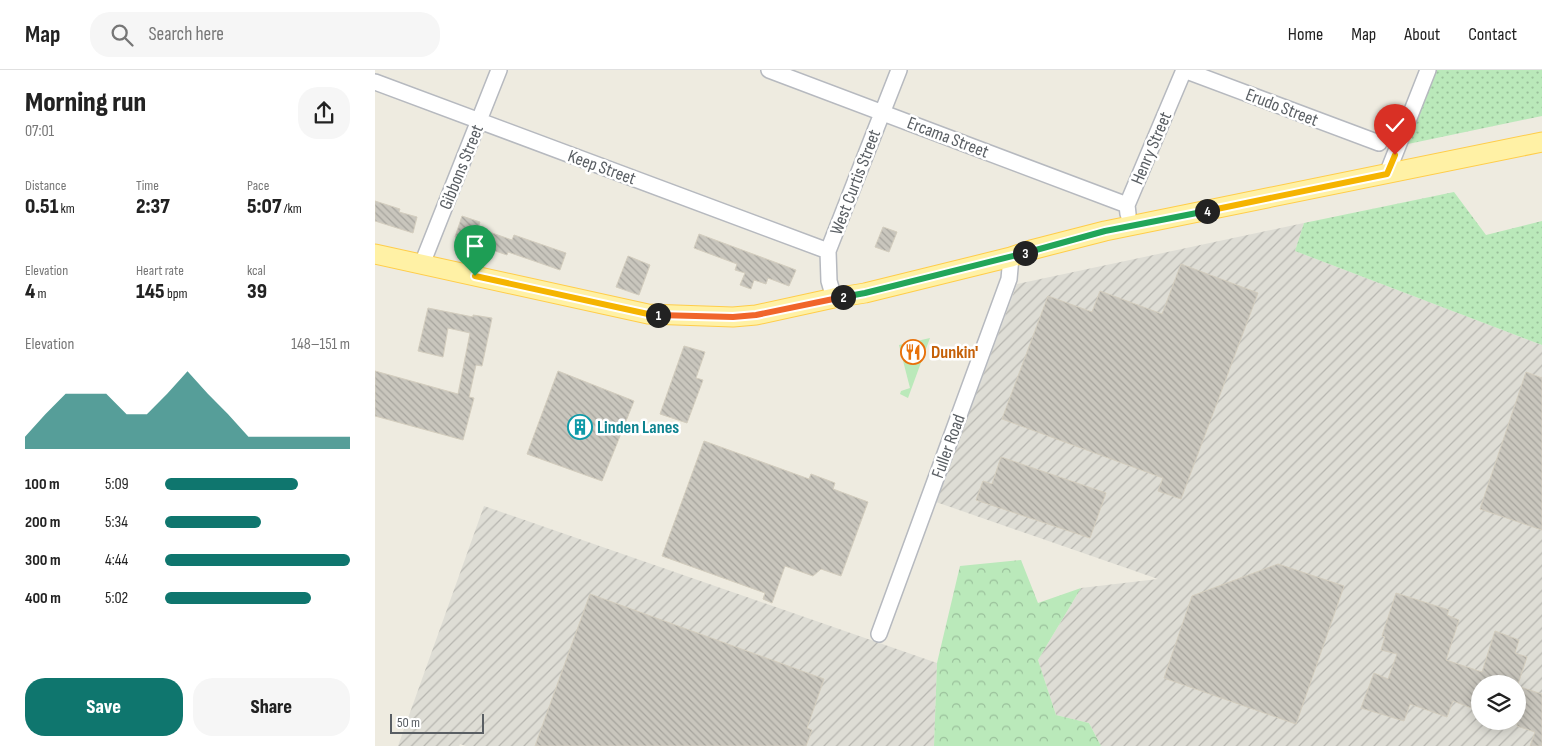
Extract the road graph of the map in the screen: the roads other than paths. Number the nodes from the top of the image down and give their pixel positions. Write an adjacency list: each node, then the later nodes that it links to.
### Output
1 (499, 70): 8 (street, Gibbons Street)
2 (769, 70): 7 (street, Ercama Street)
3 (899, 70): 7 (street, West Curtis Street)
4 (1184, 70): 10 (street, Erudo Street); 12 (street, Henry Street)
5 (1428, 70): 11 (street)
6 (375, 82): 8 (street, Keep Street)
7 (881, 112): 12 (street, Ercama Street); 14 (street, West Curtis Street)
8 (479, 121): 14 (street, Keep Street); 17 (street, Gibbons Street)
9 (1542, 142): 11 (main road)
10 (1379, 143)
11 (1387, 174): 13 (main road)
12 (1127, 205): 13 (street, Henry Street)
13 (1129, 227): 16 (main road)
14 (828, 251): 18 (street, West Curtis Street)
15 (375, 254): 17 (main road)
16 (1011, 257): 18 (main road); 19 (street, Fuller Road)
17 (422, 264): 18 (main road)
18 (834, 298)
19 (879, 634)

